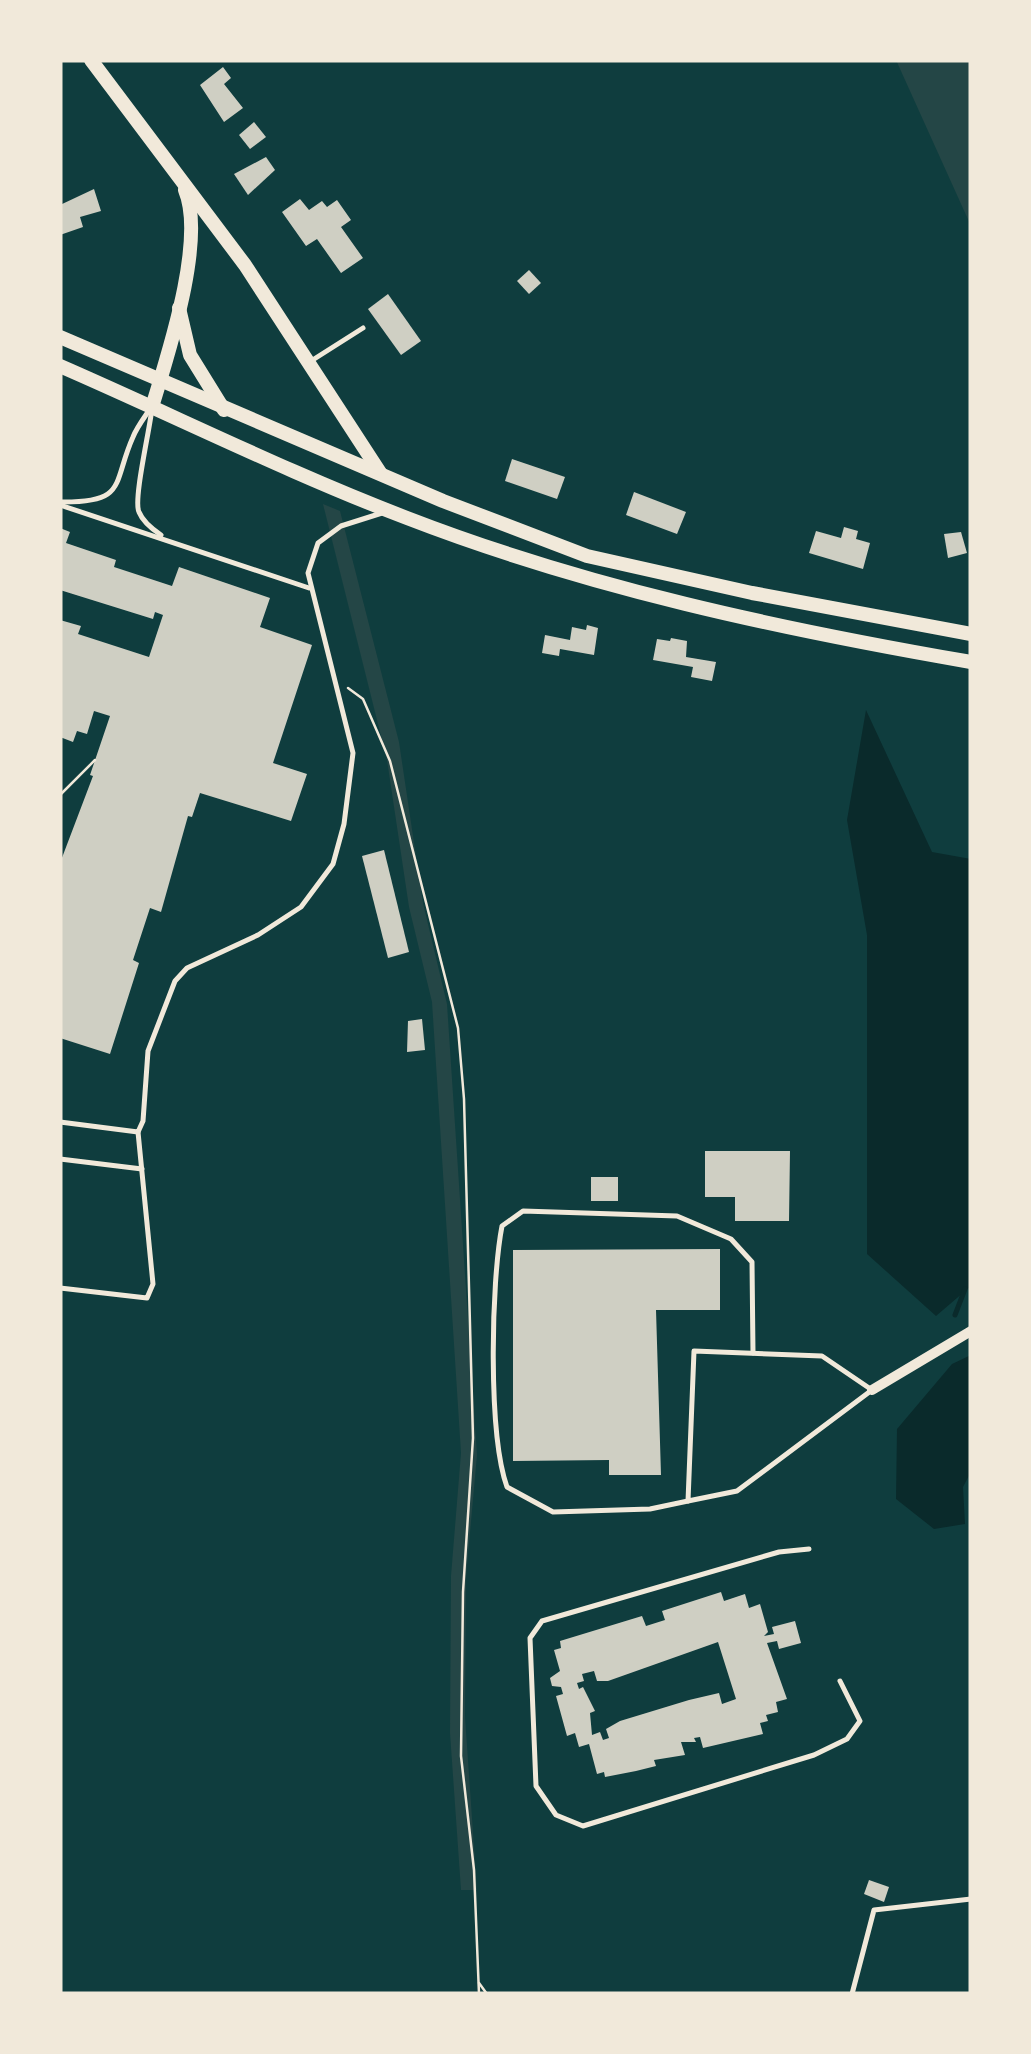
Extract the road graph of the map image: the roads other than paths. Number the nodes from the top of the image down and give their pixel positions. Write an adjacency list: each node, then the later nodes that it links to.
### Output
1 (90, 60): 2 (main road)
2 (179, 176): 3 (main road); 6 (main road)
3 (178, 304): 8 (main road); 10 (main road)
4 (363, 328): 6 (lane)
5 (60, 338): 8 (main road)
6 (308, 362): 11 (main road)
7 (60, 366): 9 (main road)
8 (160, 380): 9 (main road); 10 (main road)
9 (152, 407): 12 (lane); 13 (main road); 14 (lane)
10 (225, 410): 11 (main road)
11 (382, 474): 16 (main road)
12 (60, 503): 14 (lane)
13 (390, 511): 15 (lane); 17 (main road)
14 (167, 540): 15 (lane)
15 (309, 588): 19 (lane)
16 (971, 634)
17 (971, 662)
18 (60, 1122): 19 (lane)
19 (138, 1132): 21 (lane)
20 (60, 1159): 21 (lane)
21 (142, 1169): 22 (lane)
22 (60, 1288)
23 (971, 1331): 25 (street)
24 (753, 1353): 25 (lane); 26 (lane); 26 (lane)
25 (872, 1390): 26 (lane)
26 (688, 1502)
27 (809, 1548): 28 (lane)
28 (840, 1681)
29 (971, 1899): 30 (lane)
30 (852, 1994)

